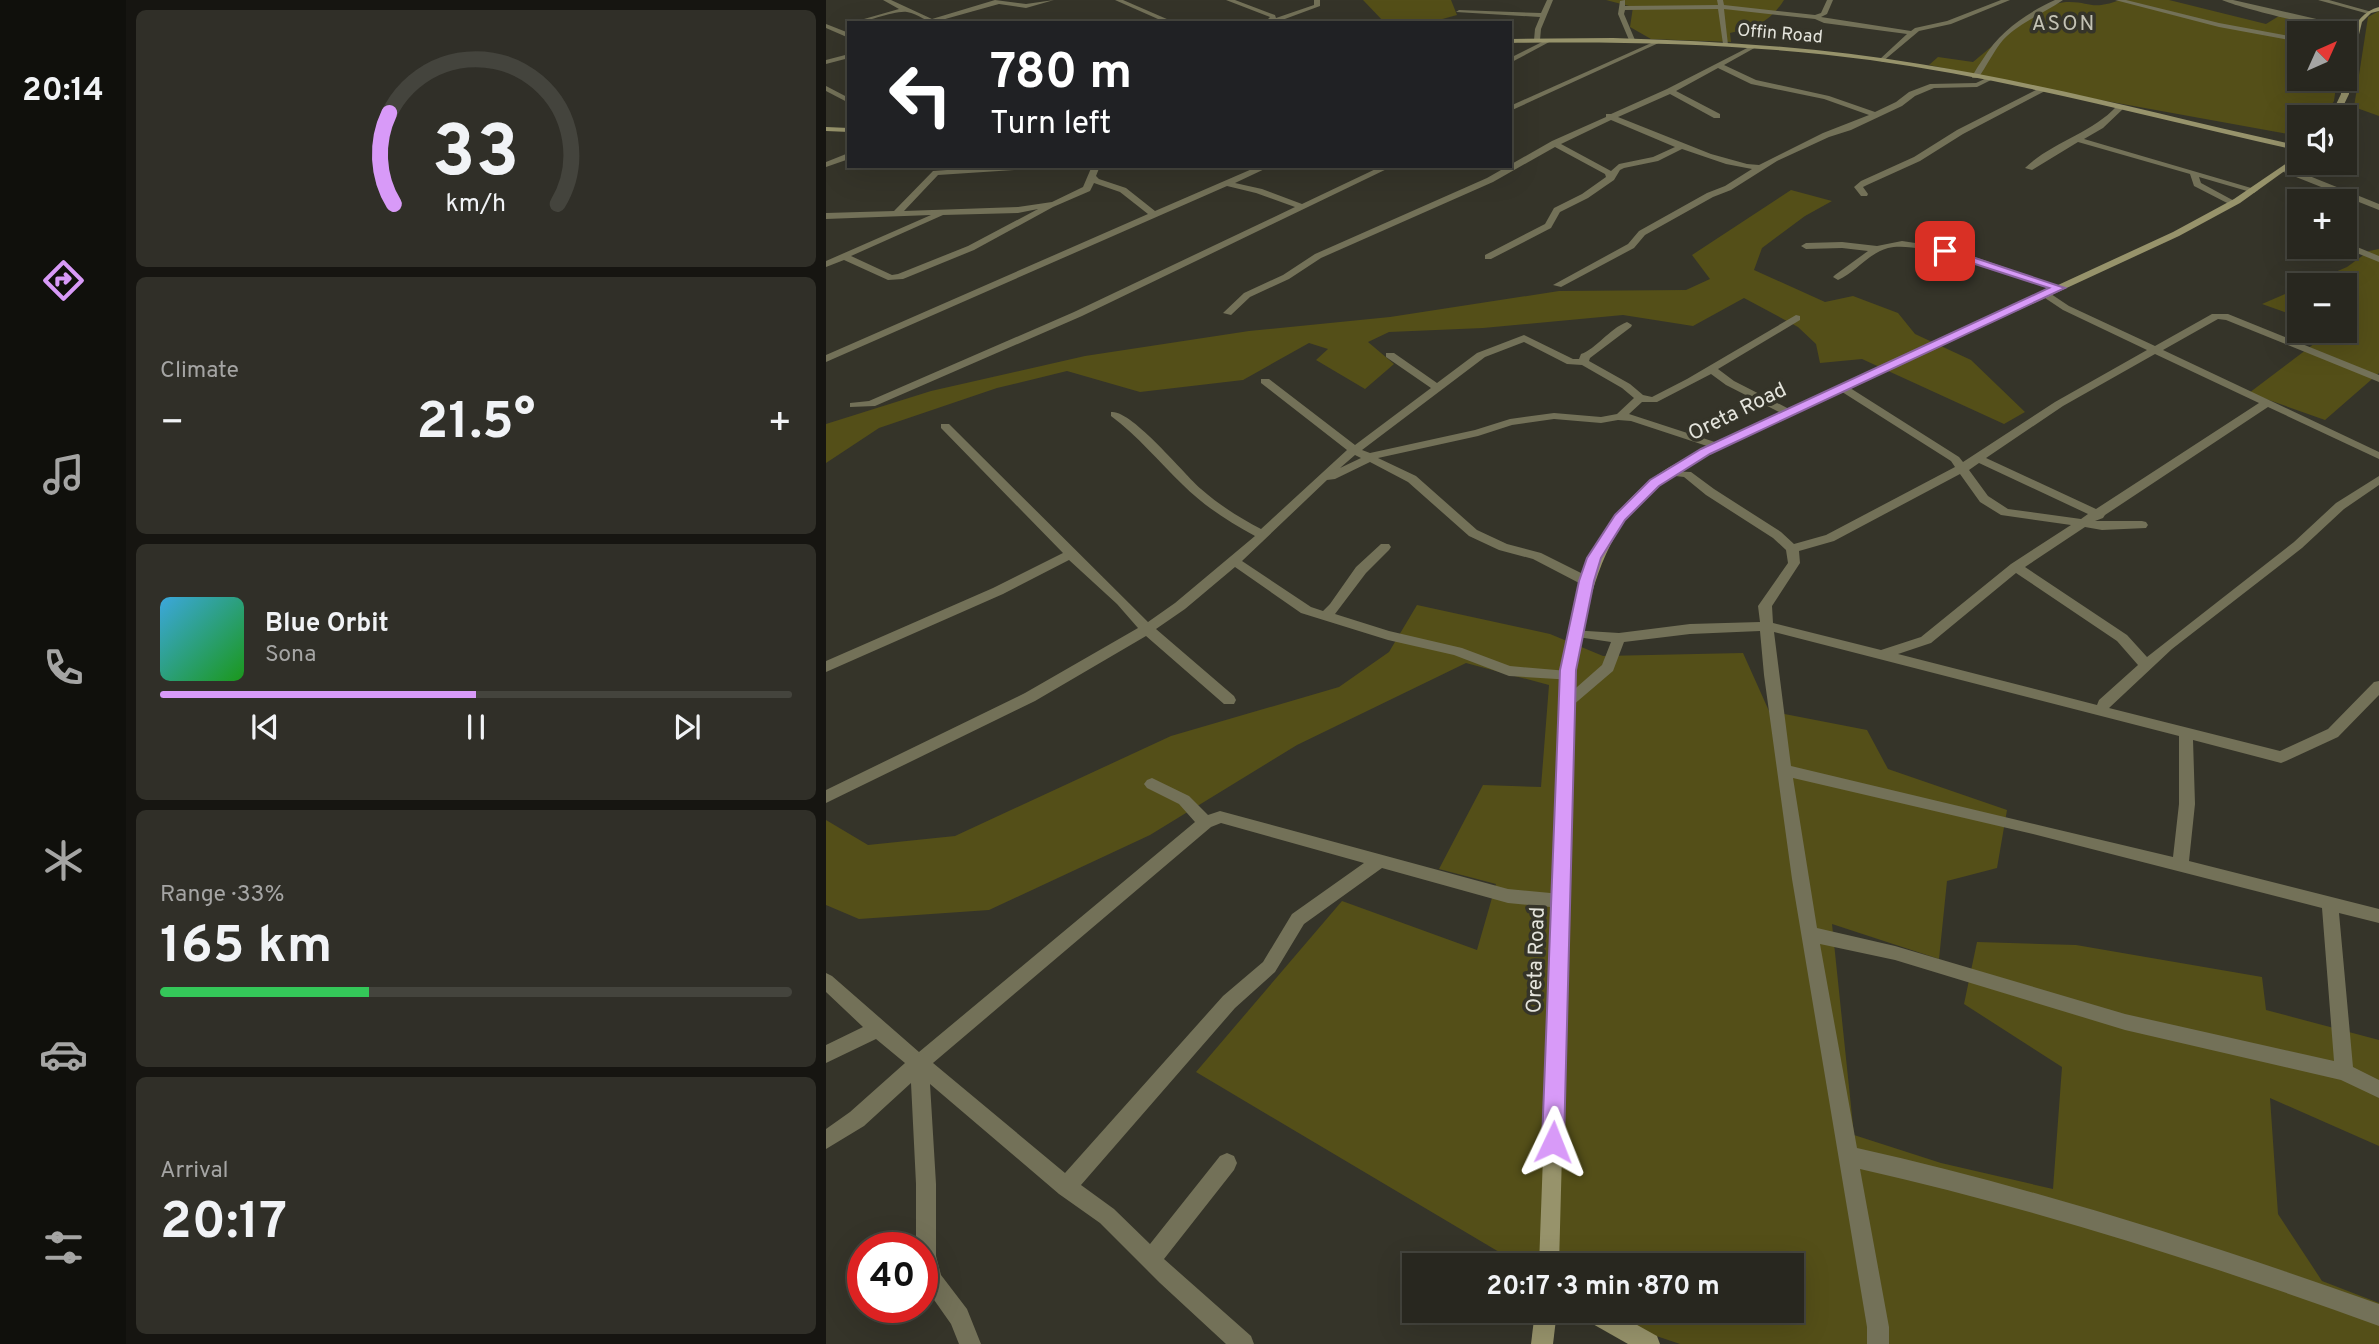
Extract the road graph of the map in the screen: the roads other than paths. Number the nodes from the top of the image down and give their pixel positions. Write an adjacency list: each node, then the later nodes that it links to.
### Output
1 (887, 0): 16 (street)
2 (1051, 0): 13 (street)
3 (1118, 0): 25 (street)
4 (1229, 0): 26 (street)
5 (1317, 0): 27 (street)
6 (1550, 0): 20 (street)
7 (1830, 0): 21 (street)
8 (2007, 0): 30 (street)
9 (2060, 0): 44 (street)
10 (2118, 0): 31 (street)
11 (2225, 0): 28 (street)
12 (2321, 0): 19 (street)
13 (999, 1): 24 (street)
14 (1623, 4): 15 (street); 34 (street)
15 (1720, 4): 21 (street); 37 (street)
16 (905, 9): 22 (street); 23 (street)
17 (2379, 9): 19 (street)
18 (1459, 12): 20 (street)
19 (2369, 12): 29 (street)
20 (1545, 15): 32 (street)
21 (1816, 17): 30 (street)
22 (859, 21)
23 (932, 21)
24 (937, 21)
25 (1168, 21)
26 (1269, 21)
27 (1271, 21)
28 (2311, 21)
29 (2357, 29)
30 (1911, 33): 41 (street)
31 (2287, 38)
32 (1537, 40): 33 (street, Offin Road); 35 (street, Offin Road)
33 (1550, 40): 34 (street, Offin Road); 40 (street)
34 (1632, 40): 36 (street, Offin Road)
35 (1512, 41)
36 (1660, 41): 37 (street, Offin Road); 50 (street)
37 (1726, 44): 38 (street, Offin Road)
38 (1755, 46): 41 (street, Offin Road); 43 (street)
39 (847, 57): 42 (street)
40 (1512, 60)
41 (1882, 60): 44 (street, Offin Road)
42 (826, 62)
43 (1720, 66): 47 (street); 52 (street)
44 (1975, 76): 45 (street, Offin Road)
45 (1989, 79): 48 (street, Offin Road); 52 (street)
46 (826, 89): 49 (street)
47 (1670, 90): 53 (street); 54 (street)
48 (2043, 90): 51 (street, Offin Road); 80 (street)
49 (847, 100)
50 (1512, 108)
51 (2120, 108): 57 (street, Offin Road); 58 (street)
52 (1873, 114): 66 (street)
53 (1609, 116): 60 (street); 62 (street)
54 (1717, 116)
55 (826, 130): 56 (street)
56 (847, 130)
57 (2259, 138): 59 (street); 61 (street)
58 (2076, 139): 73 (street); 75 (street)
59 (2287, 141)
60 (1555, 143): 65 (street); 76 (street)
61 (2287, 146)
62 (1681, 147): 66 (street); 76 (street)
63 (847, 157): 64 (street)
64 (826, 165)
65 (1512, 167)
66 (1759, 167): 99 (street)
67 (2287, 167): 74 (street, Oreta Road)
68 (1014, 168): 86 (street)
69 (1096, 168): 77 (street)
70 (1263, 168): 78 (street)
71 (1385, 168): 83 (street)
72 (1511, 168): 102 (street)
73 (2029, 168)
74 (2284, 169): 79 (street, Oreta Road); 84 (street)
75 (2194, 174): 79 (street); 81 (street)
76 (1611, 177): 95 (street)
77 (1093, 178): 82 (street); 87 (street)
78 (1226, 183): 83 (street); 87 (street)
79 (2253, 190): 81 (street, Oreta Road)
80 (1864, 194)
81 (2234, 203): 100 (street, Oreta Road)
82 (1054, 204): 85 (street); 94 (street)
83 (1300, 206): 116 (street)
84 (2379, 207)
85 (946, 212): 86 (street); 94 (street)
86 (897, 213): 88 (street)
87 (1155, 214): 107 (street)
88 (826, 216)
89 (1806, 246): 91 (street)
90 (2378, 246): 93 (street)
91 (1879, 249): 98 (street); 100 (street)
92 (2357, 249): 93 (street)
93 (2364, 251): 96 (street)
94 (843, 256): 97 (street)
95 (1488, 257)
96 (2379, 258)
97 (826, 264)
98 (1838, 277)
99 (1558, 285)
100 (2059, 288): 101 (street, Oreta Road)
101 (2045, 294): 105 (street); 113 (street, Oreta Road)
102 (1228, 313)
103 (1796, 318): 109 (street)
104 (1628, 325): 108 (street)
105 (2157, 350): 110 (street); 115 (street); 125 (street)
106 (1390, 355): 112 (street)
107 (826, 359)
108 (1584, 362): 112 (street); 114 (street)
109 (1710, 368): 114 (street); 117 (street)
110 (2379, 379)
111 (1265, 381): 122 (street)
112 (1438, 388): 122 (street)
113 (1843, 388): 117 (street, Oreta Road); 126 (street)
114 (1640, 398): 119 (street)
115 (2267, 403): 124 (street); 130 (street)
116 (854, 405)
117 (1790, 413): 121 (street, Oreta Road)
118 (1115, 415): 133 (street)
119 (1620, 417): 121 (street); 123 (street)
120 (945, 426): 136 (street)
121 (1717, 446): 127 (street, Oreta Road)
122 (1354, 450): 123 (street); 129 (street)
123 (1370, 456): 129 (street); 139 (street)
124 (2379, 456)
125 (1978, 458): 126 (street); 130 (street)
126 (1963, 468): 131 (street); 135 (street)
127 (1671, 473): 135 (street); 139 (street, Oreta Road)
128 (2379, 480): 146 (street)
129 (1313, 487): 133 (street)
130 (2098, 514): 131 (street)
131 (2085, 524): 132 (street); 138 (street)
132 (2142, 525)
133 (1262, 534): 137 (street)
134 (1385, 547): 140 (street)
135 (1792, 549): 141 (street)
136 (1072, 553): 142 (street); 147 (street)
137 (1234, 561): 140 (street); 142 (street)
138 (2016, 567): 145 (street); 146 (street)
139 (1586, 581): 143 (street, Oreta Road)
140 (1325, 616): 148 (street)
141 (1768, 626): 144 (street); 145 (street); 154 (street)
142 (1147, 629): 150 (street); 156 (street)
143 (1576, 633): 144 (street); 148 (street, Oreta Road)
144 (1619, 638): 151 (street)
145 (1880, 655): 153 (street)
146 (2146, 665): 152 (street)
147 (826, 667)
148 (1568, 676): 151 (street, Oreta Road)
149 (2379, 686): 153 (street)
150 (1229, 700)
151 (1567, 702): 160 (street, Oreta Road)
152 (2104, 704)
153 (2186, 734): 159 (street)
154 (1785, 770): 159 (street); 163 (street)
155 (1152, 784): 157 (street)
156 (826, 797)
157 (1205, 823): 158 (street); 167 (street)
158 (1379, 861): 160 (street); 173 (street)
159 (2180, 866): 161 (street)
160 (1561, 901): 174 (street, Oreta Road)
161 (2330, 904): 162 (street); 168 (street)
162 (2379, 916)
163 (1809, 934): 168 (street); 171 (street)
164 (826, 981): 165 (street)
165 (878, 1029): 166 (street); 167 (street)
166 (826, 1054)
167 (919, 1063): 170 (street); 173 (street); 179 (street)
168 (2344, 1072): 169 (street)
169 (2379, 1089)
170 (826, 1140)
171 (1847, 1156): 176 (street); 183 (street)
172 (1227, 1163): 175 (street)
173 (1066, 1186): 175 (street)
174 (1549, 1253)
175 (1151, 1259): 180 (street)
176 (2379, 1315)
177 (1545, 1323): 181 (street)
178 (1613, 1323): 182 (street)
179 (970, 1344)
180 (1242, 1344)
181 (1542, 1344)
182 (1649, 1344)
183 (1878, 1344)

